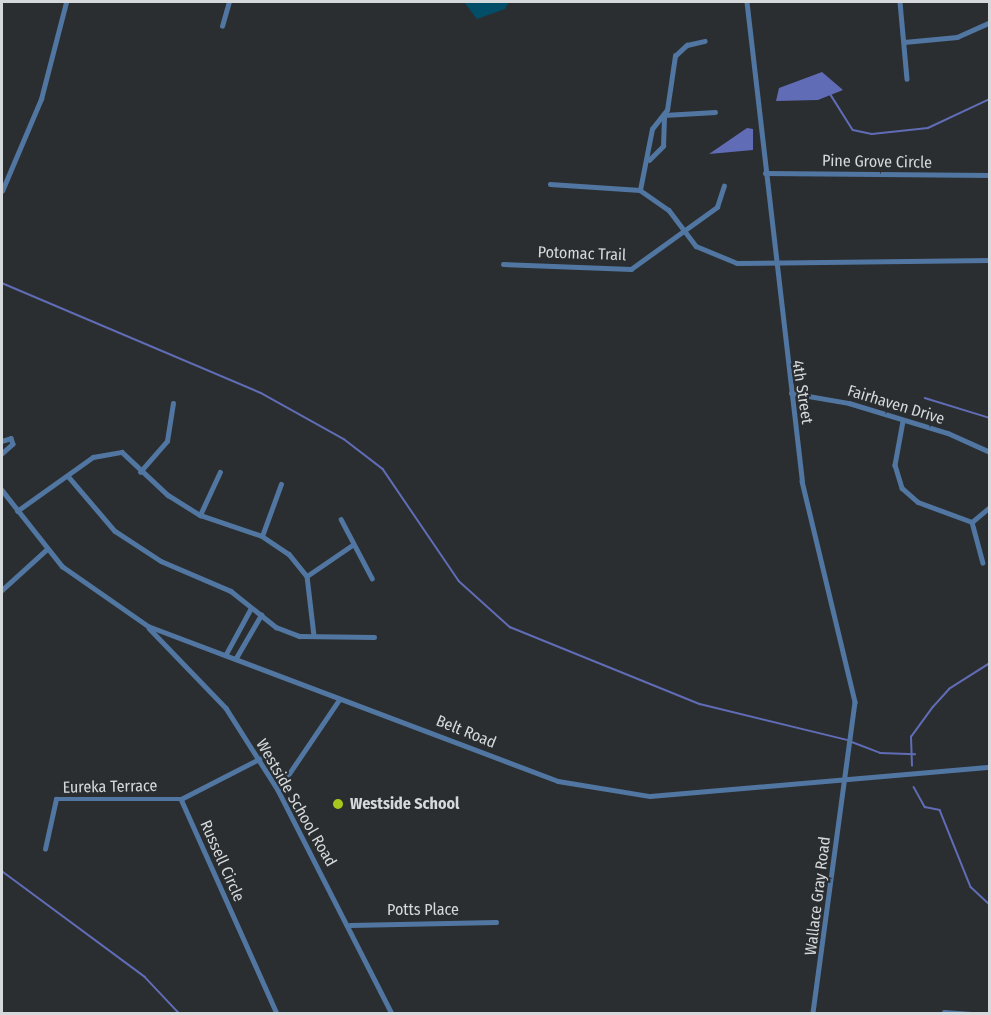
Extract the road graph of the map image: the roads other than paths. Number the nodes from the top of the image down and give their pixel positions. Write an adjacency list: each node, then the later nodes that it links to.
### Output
1 (66, 2): 18 (street)
2 (228, 2): 6 (street)
3 (747, 2): 13 (street, 4th Street)
4 (900, 2): 8 (street)
5 (990, 22): 8 (street)
6 (222, 26)
7 (705, 41): 11 (street)
8 (904, 42): 9 (street)
9 (907, 79)
10 (715, 112): 11 (street)
11 (664, 115): 12 (street); 12 (street)
12 (649, 160): 17 (street)
13 (765, 173): 14 (street, Pine Grove Circle); 20 (street, 4th Street)
14 (990, 175)
15 (550, 184): 17 (street)
16 (724, 186): 19 (street, Potomac Trail)
17 (640, 190): 19 (street)
18 (2, 191)
19 (685, 232): 20 (street); 22 (street, Potomac Trail)
20 (773, 260): 21 (street); 23 (street, 4th Street)
21 (990, 260)
22 (503, 264)
23 (792, 393): 25 (street, Fairhaven Drive); 56 (street, 4th Street)
24 (173, 403): 29 (street)
25 (903, 421): 27 (street, Fairhaven Drive); 38 (street)
26 (2, 441): 28 (street)
27 (990, 452)
28 (2, 454)
29 (140, 472): 31 (street); 36 (street)
30 (220, 472): 36 (street)
31 (68, 476): 35 (street); 46 (street)
32 (281, 484): 39 (street)
33 (2, 490): 35 (street, Belt Road)
34 (990, 507): 38 (street)
35 (17, 511): 41 (street, Belt Road)
36 (200, 515): 39 (street)
37 (340, 519): 40 (street)
38 (972, 522): 42 (street)
39 (262, 536): 43 (street)
40 (351, 546): 43 (street); 44 (street)
41 (46, 550): 45 (street); 48 (street, Belt Road)
42 (983, 563)
43 (307, 576): 49 (street)
44 (372, 578)
45 (2, 590)
46 (251, 608): 47 (street); 51 (street)
47 (261, 615): 49 (street); 52 (street)
48 (148, 626): 51 (street, Belt Road); 54 (street, Westside School Road)
49 (315, 636): 50 (street)
50 (374, 637)
51 (226, 654): 52 (street, Belt Road)
52 (236, 658): 53 (street, Belt Road)
53 (339, 700): 56 (street, Belt Road); 57 (street)
54 (259, 759): 57 (street, Westside School Road); 58 (street)
55 (990, 767): 56 (street, Belt Road)
56 (843, 781): 65 (street, Wallace Gray Road)
57 (278, 790): 61 (street, Westside School Road)
58 (181, 799): 59 (street, Eureka Terrace); 63 (street, Russell Circle)
59 (45, 849)
60 (496, 922): 61 (street, Potts Place)
61 (350, 925): 64 (street, Westside School Road)
62 (944, 1012): 66 (street)
63 (277, 1014)
64 (392, 1014)
65 (813, 1014)
66 (971, 1014)

